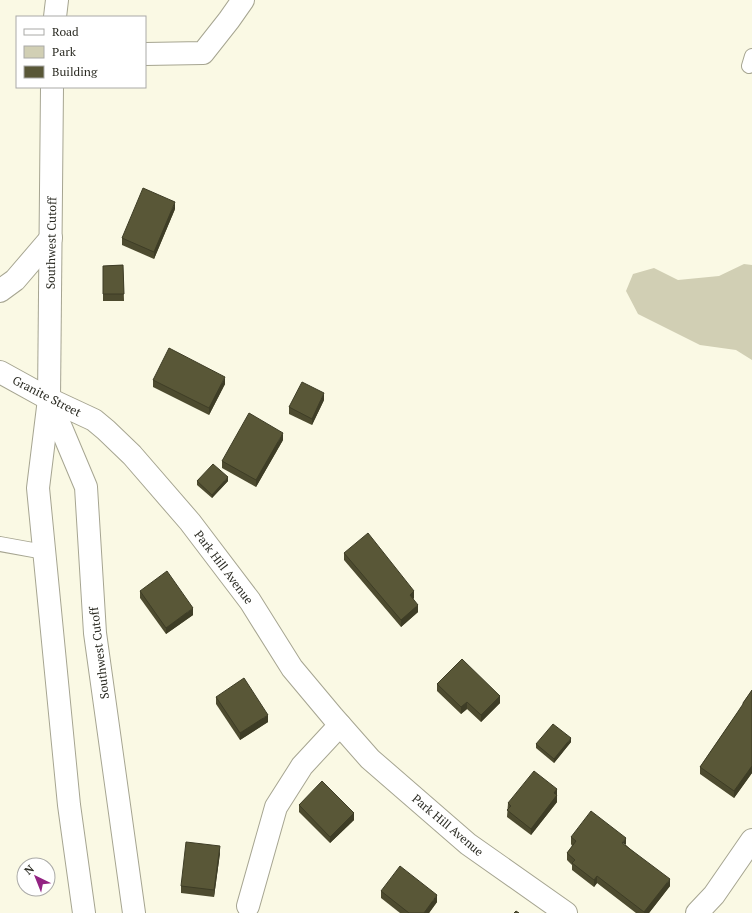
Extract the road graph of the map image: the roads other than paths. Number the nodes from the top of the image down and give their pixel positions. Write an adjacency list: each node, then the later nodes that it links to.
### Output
1 (57, 0): 3 (main road)
2 (243, 0): 4 (main road)
3 (55, 16)
4 (146, 54)
5 (52, 88): 6 (main road, Southwest Cutoff)
6 (51, 238): 7 (main road); 9 (main road, Southwest Cutoff)
7 (0, 291)
8 (0, 372): 9 (main road, Granite Street)
9 (49, 399): 10 (main road, Granite Street); 12 (main road, Southwest Cutoff); 17 (main road, Southwest Cutoff)
10 (94, 420): 13 (main road, Park Hill Avenue)
11 (0, 544): 12 (lane)
12 (44, 552): 16 (main road, Southwest Cutoff)
13 (340, 725): 15 (main road); 18 (main road, Park Hill Avenue)
14 (752, 840): 19 (main road)
15 (248, 906)
16 (84, 913)
17 (134, 913)
18 (566, 913)
19 (697, 913)

